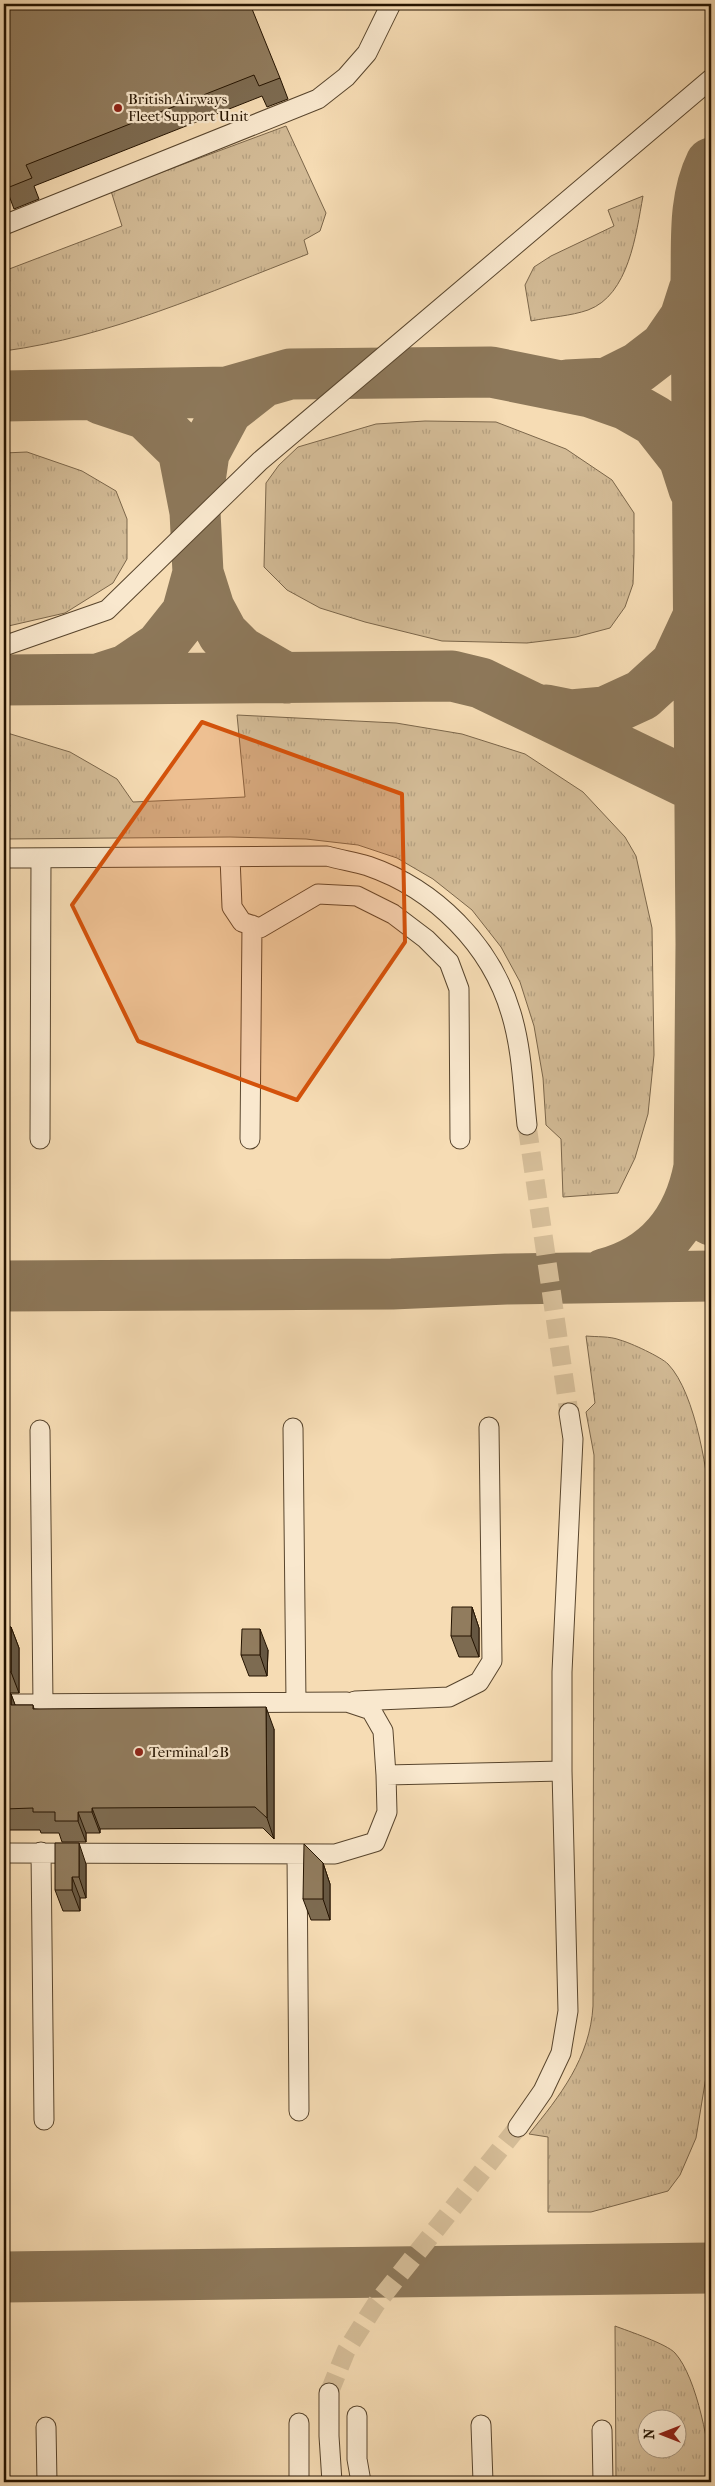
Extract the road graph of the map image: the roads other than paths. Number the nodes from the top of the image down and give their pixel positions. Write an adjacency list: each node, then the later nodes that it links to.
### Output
1 (391, 4): 3 (lane)
2 (711, 79): 4 (lane)
3 (4, 225)
4 (4, 646)
5 (230, 857): 7 (lane); 8 (lane); 9 (lane)
6 (4, 858): 7 (lane)
7 (41, 858): 10 (lane)
8 (252, 925): 11 (lane); 12 (lane)
9 (527, 1125)
10 (40, 1139)
11 (250, 1139)
12 (460, 1139)
13 (570, 1413): 21 (lane)
14 (489, 1427): 18 (lane)
15 (293, 1428): 17 (lane)
16 (40, 1430): 20 (lane)
17 (296, 1702): 18 (lane); 20 (lane)
18 (347, 1702): 22 (lane)
19 (4, 1704): 20 (lane)
20 (43, 1704)
21 (562, 1771): 22 (lane); 28 (lane)
22 (386, 1775): 25 (lane)
23 (41, 1852): 24 (lane); 25 (lane); 27 (lane)
24 (4, 1853)
25 (297, 1854): 26 (lane)
26 (299, 2111)
27 (44, 2120)
28 (518, 2127)
29 (329, 2393): 37 (lane)
30 (357, 2416): 38 (lane)
31 (299, 2422): 36 (lane)
32 (481, 2424): 39 (lane)
33 (46, 2427): 35 (lane)
34 (602, 2430): 40 (lane)
35 (47, 2482)
36 (300, 2482)
37 (332, 2482)
38 (361, 2482)
39 (484, 2482)
40 (603, 2482)

